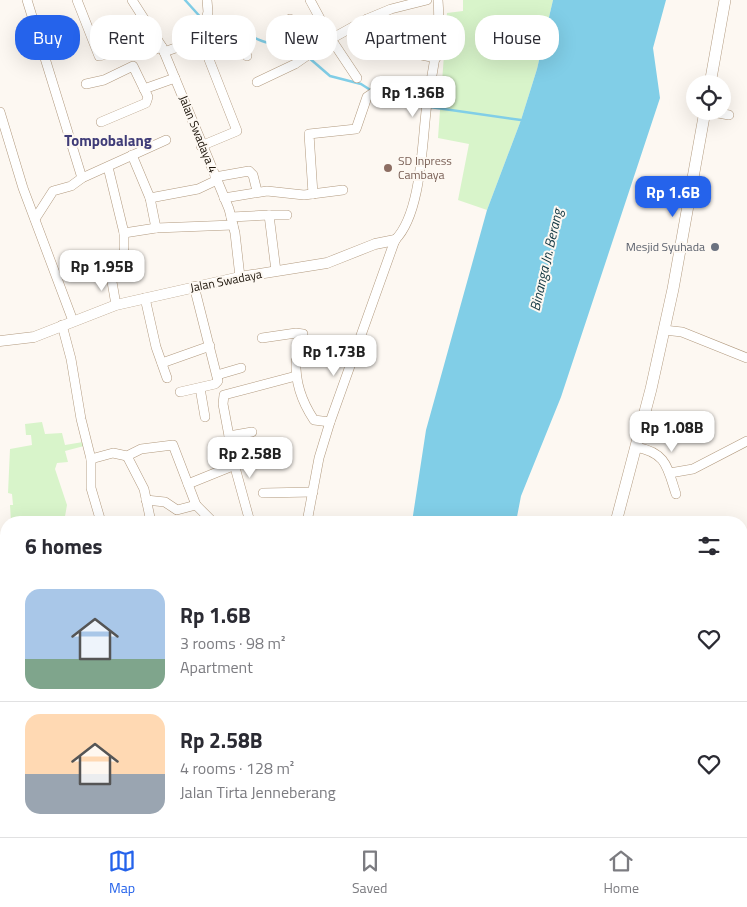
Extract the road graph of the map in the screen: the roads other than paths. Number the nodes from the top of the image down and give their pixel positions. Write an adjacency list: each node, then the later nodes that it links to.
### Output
1 (27, 0): 33 (street)
2 (77, 0): 15 (street)
3 (132, 0): 15 (street, Jalan Swadaya 4)
4 (207, 0): 9 (street)
5 (310, 0): 10 (street)
6 (427, 0): 11 (street)
7 (438, 0): 12 (street)
8 (725, 0): 19 (main road)
9 (207, 15)
10 (318, 15)
11 (377, 15)
12 (438, 15)
13 (172, 47): 15 (street)
14 (337, 48): 21 (street)
15 (163, 49): 20 (street, Jalan Swadaya 4)
16 (209, 60): 30 (street)
17 (301, 60): 22 (street)
18 (436, 60): 25 (street)
19 (712, 75)
20 (175, 78): 24 (street); 30 (street, Jalan Swadaya 4)
21 (357, 78)
22 (257, 82)
23 (86, 84): 24 (street)
24 (144, 90): 28 (street)
25 (428, 102): 37 (street); 46 (street)
26 (0, 112): 42 (street)
27 (706, 120): 56 (main road)
28 (101, 122)
29 (166, 140): 31 (street)
30 (202, 146): 34 (street, Jalan Swadaya 4)
31 (132, 155): 32 (street); 38 (street)
32 (108, 167): 33 (street); 45 (street)
33 (82, 178): 42 (street)
34 (216, 179): 36 (street); 38 (street); 39 (street, Jalan Swadaya 4)
35 (343, 190): 37 (street)
36 (257, 192): 37 (street); 39 (street)
37 (314, 194)
38 (150, 198): 44 (street)
39 (224, 198): 43 (street, Jalan Swadaya 4)
40 (269, 215): 41 (street); 43 (street); 48 (street)
41 (288, 215)
42 (35, 219): 54 (street)
43 (232, 221): 44 (street); 50 (street, Jalan Swadaya 4)
44 (156, 228): 45 (street)
45 (124, 234): 47 (street)
46 (395, 240): 48 (street, Jalan Swadaya); 69 (street)
47 (124, 248)
48 (276, 271): 50 (street, Jalan Swadaya)
49 (111, 276): 53 (street)
50 (240, 277): 51 (street, Jalan Swadaya)
51 (194, 286): 52 (street, Jalan Swadaya); 59 (street)
52 (145, 298): 53 (street, Jalan Swadaya); 61 (street)
53 (116, 305): 54 (street, Jalan Swadaya)
54 (73, 321): 55 (street, Jalan Swadaya)
55 (62, 325): 58 (street, Jalan Swadaya); 77 (street)
56 (664, 330): 60 (street); 70 (main road)
57 (262, 338): 64 (street)
58 (0, 341)
59 (210, 346): 61 (street); 63 (street)
60 (747, 358)
61 (162, 363): 65 (street)
62 (242, 368): 63 (street)
63 (217, 375): 66 (street)
64 (296, 376): 69 (street); 73 (street)
65 (167, 378)
66 (200, 388): 67 (street); 68 (street)
67 (180, 392)
68 (205, 417)
69 (330, 422): 81 (street)
70 (643, 422): 71 (street); 75 (main road)
71 (691, 423)
72 (252, 432): 73 (street)
73 (229, 436): 78 (street)
74 (747, 441): 79 (street)
75 (636, 448): 79 (street); 91 (main road)
76 (127, 456): 77 (street); 80 (street); 84 (street)
77 (91, 459): 86 (street)
78 (235, 465): 80 (street); 89 (street)
79 (670, 473): 83 (street)
80 (188, 484): 85 (street)
81 (313, 492): 82 (street); 90 (street)
82 (263, 493)
83 (676, 494)
84 (146, 500): 85 (street); 87 (street)
85 (196, 505): 88 (street)
86 (99, 516)
87 (149, 516)
88 (207, 516)
89 (248, 516)
90 (308, 516)
91 (618, 516)

